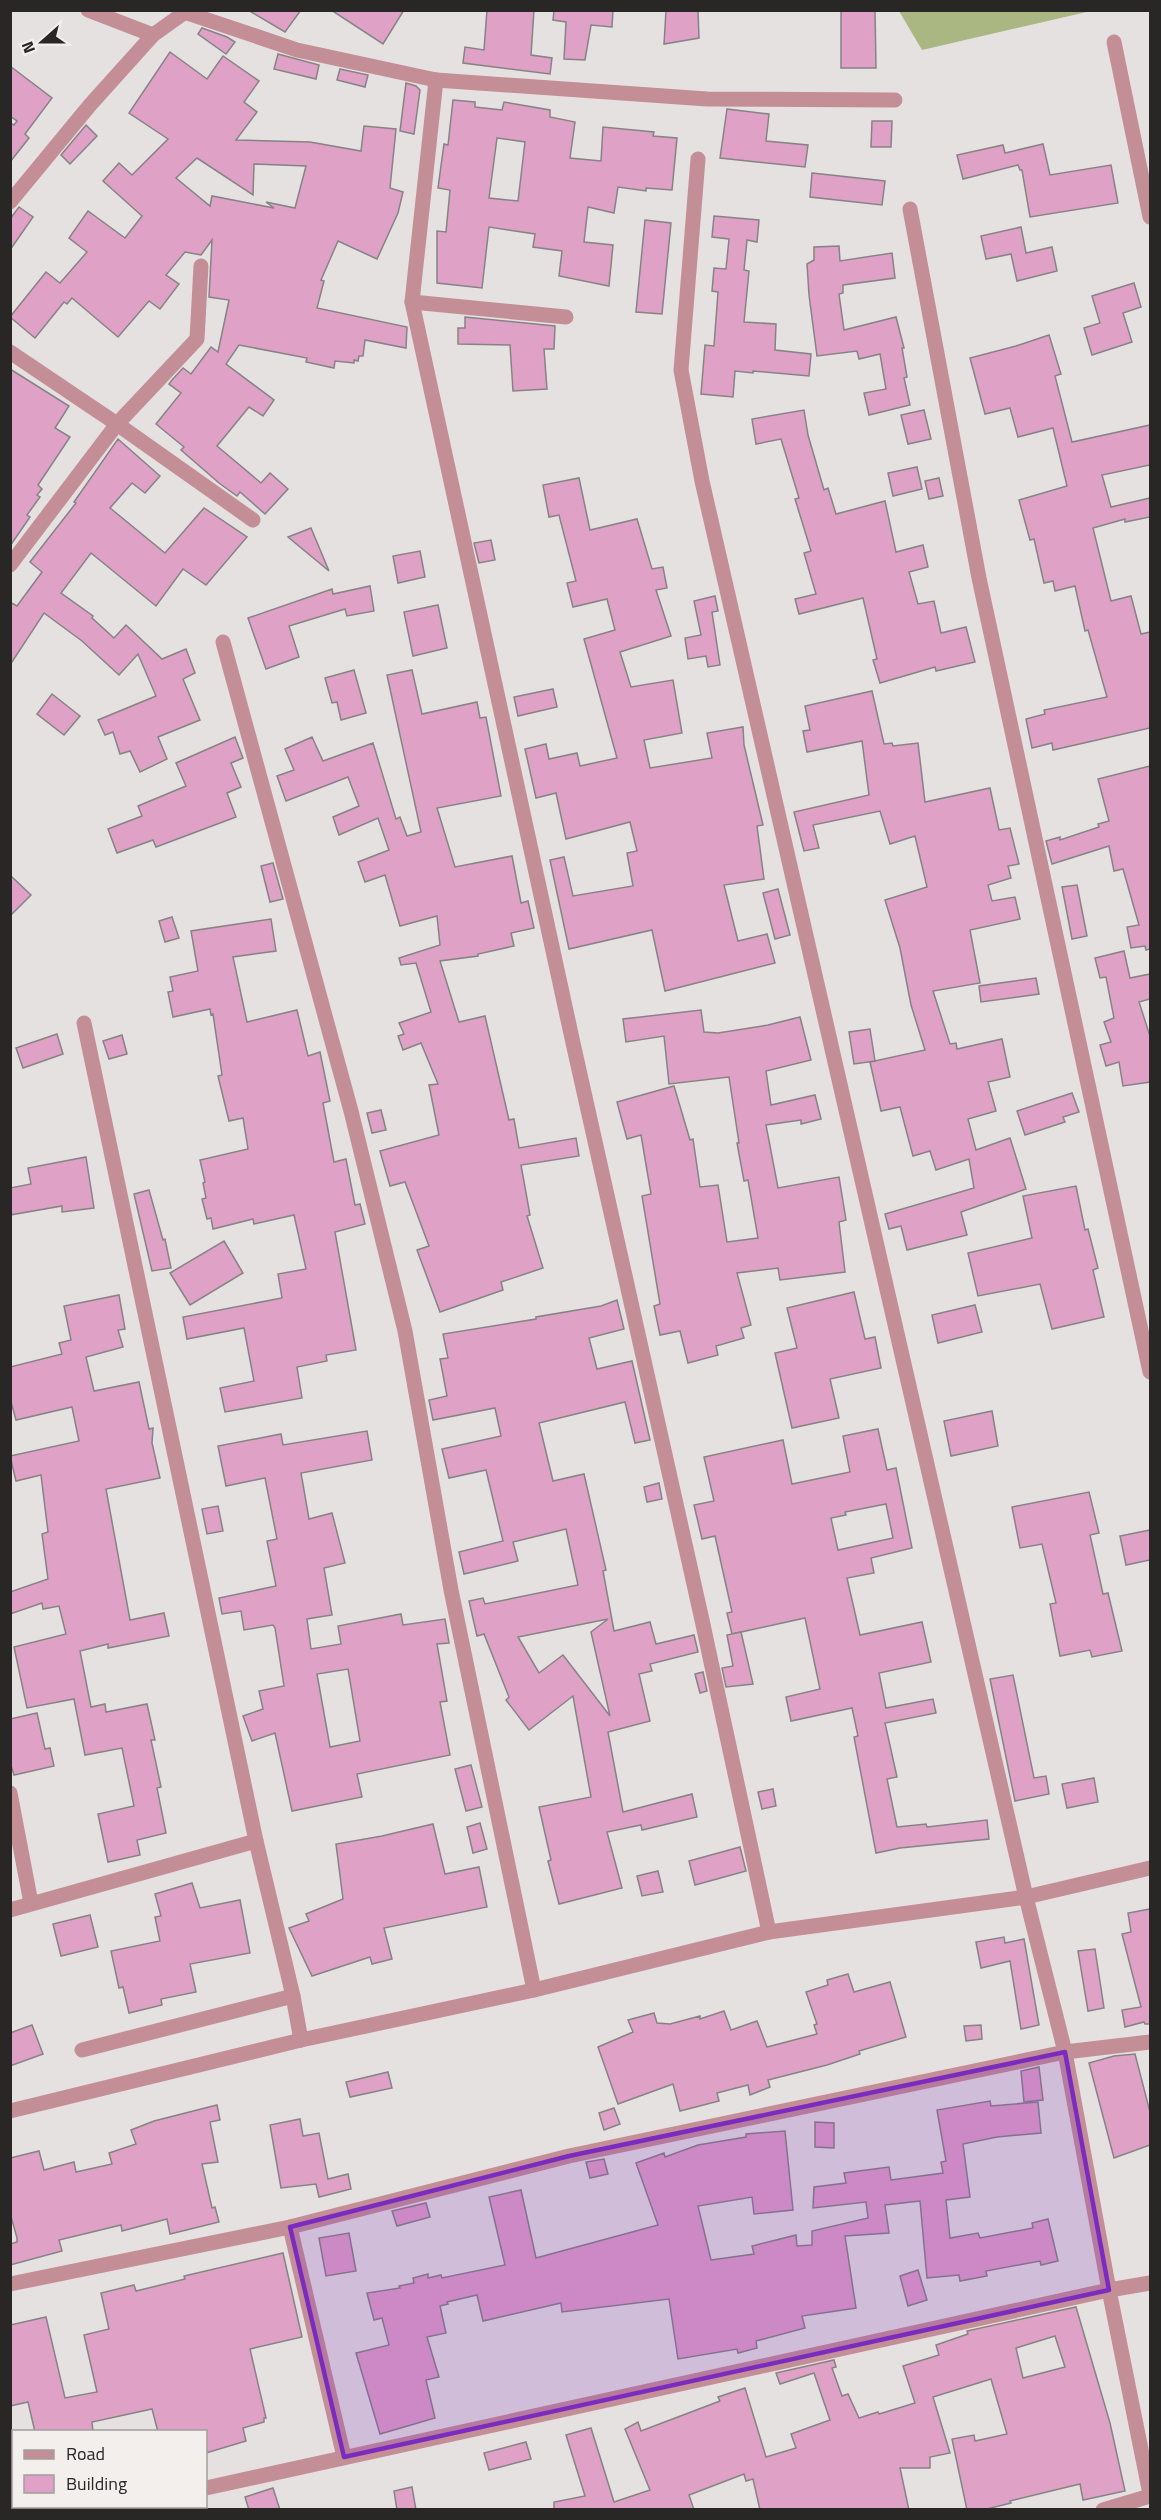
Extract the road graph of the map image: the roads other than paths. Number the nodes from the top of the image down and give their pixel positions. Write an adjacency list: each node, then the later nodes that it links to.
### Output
1 (88, 10): 3 (street)
2 (188, 12): 3 (street); 5 (street)
3 (153, 35): 8 (street)
4 (1114, 42): 10 (street)
5 (436, 80): 6 (street); 12 (street)
6 (895, 100)
7 (698, 159): 24 (street)
8 (10, 202)
9 (910, 208): 20 (street)
10 (1150, 217)
11 (201, 266): 15 (street)
12 (412, 302): 13 (street); 27 (street)
13 (566, 317)
14 (10, 352): 15 (street)
15 (117, 424): 16 (street); 17 (street)
16 (253, 520)
17 (10, 565)
18 (223, 642): 28 (street)
19 (84, 1023): 22 (street)
20 (1150, 1372)
21 (10, 1793): 25 (street)
22 (256, 1840): 25 (street); 29 (street)
23 (1150, 1868): 24 (street)
24 (1026, 1897): 27 (street); 33 (street)
25 (31, 1903): 26 (street)
26 (10, 1910)
27 (769, 1932): 28 (street)
28 (534, 1990): 30 (street)
29 (293, 1996): 30 (street); 32 (street)
30 (301, 2040): 34 (street)
31 (1150, 2042): 33 (street)
32 (82, 2050)
33 (1065, 2052): 35 (street); 38 (street)
34 (10, 2111)
35 (290, 2227): 37 (street); 39 (street)
36 (1150, 2283): 38 (street)
37 (10, 2284)
38 (1109, 2290): 39 (street); 41 (street)
39 (344, 2457): 40 (street)
40 (207, 2488)
41 (1150, 2495): 42 (street)
42 (1103, 2510)

